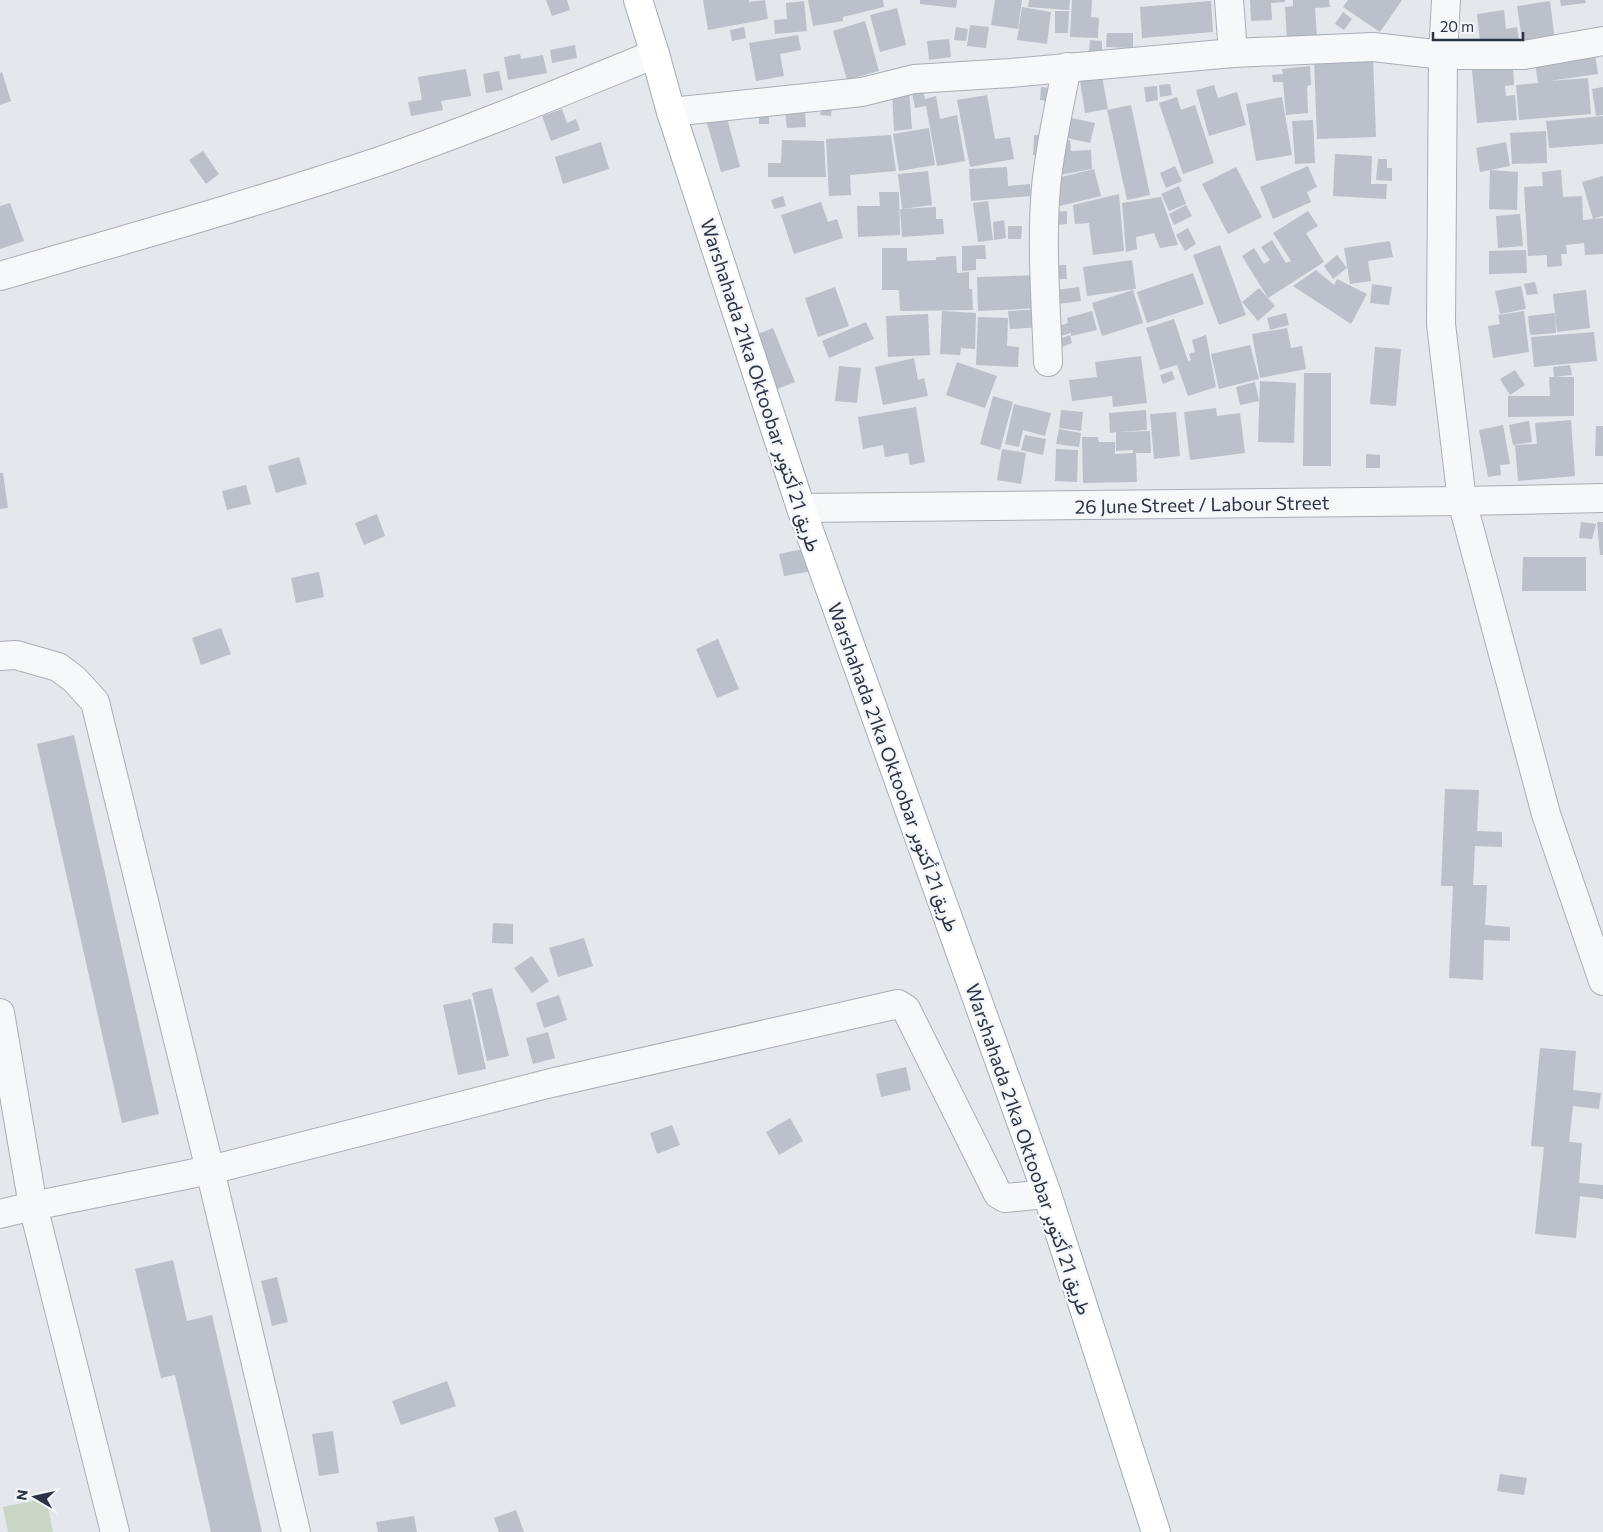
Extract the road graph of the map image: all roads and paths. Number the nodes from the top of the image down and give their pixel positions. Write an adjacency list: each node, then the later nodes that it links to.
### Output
1 (638, 0): 6 (main road, Warshahada 21ka Oktoobar طريق 21 أكتوبر)
2 (1229, 0): 5 (street)
3 (1446, 0): 7 (street)
4 (1603, 41): 7 (street)
5 (1233, 53): 7 (street); 8 (street)
6 (655, 54): 9 (main road, Warshahada 21ka Oktoobar طريق 21 أكتوبر); 10 (street)
7 (1443, 55): 13 (street)
8 (1068, 67): 9 (street); 11 (street)
9 (671, 112): 14 (main road, Warshahada 21ka Oktoobar طريق 21 أكتوبر)
10 (0, 276)
11 (1048, 362)
12 (1603, 498): 13 (street, 26 June Street / Labour Street)
13 (1462, 501): 14 (street, 26 June Street / Labour Street); 16 (street)
14 (800, 508): 19 (main road, Warshahada 21ka Oktoobar طريق 21 أكتوبر)
15 (0, 656): 18 (street)
16 (1603, 981)
17 (0, 1013): 20 (street)
18 (210, 1170): 19 (street); 20 (street); 23 (street)
19 (1048, 1194): 24 (main road, Warshahada 21ka Oktoobar طريق 21 أكتوبر)
20 (33, 1206): 21 (street); 22 (street)
21 (0, 1214)
22 (115, 1532)
23 (296, 1532)
24 (1156, 1532)

